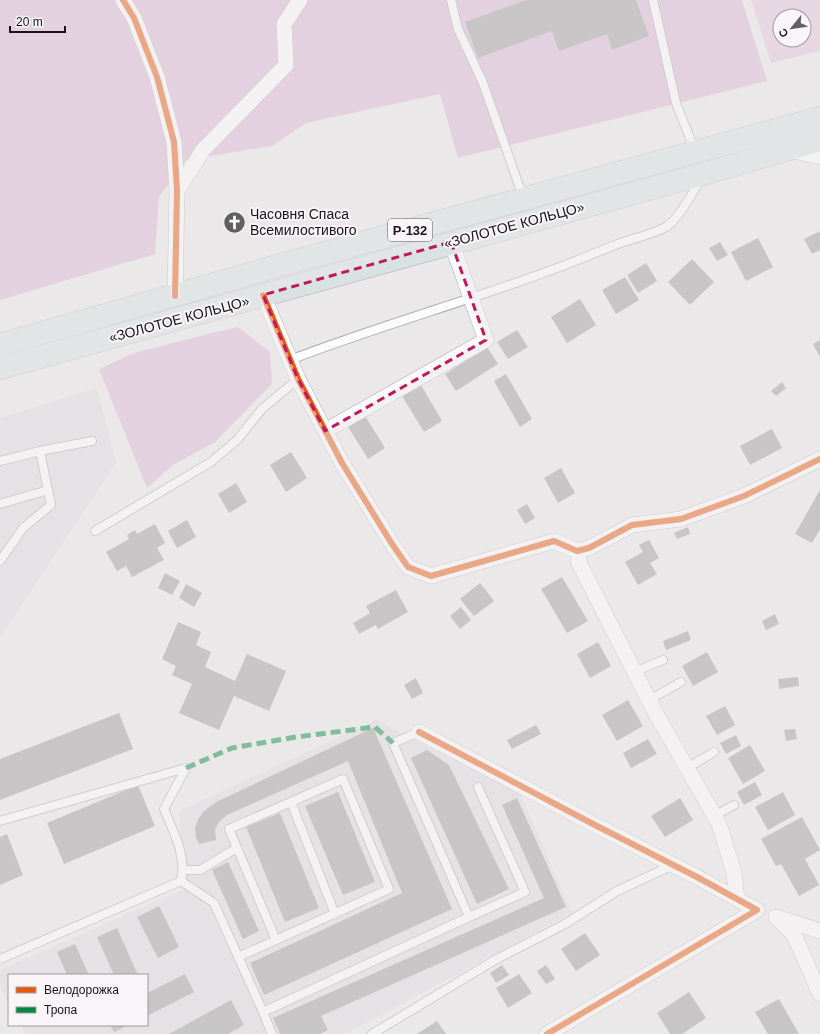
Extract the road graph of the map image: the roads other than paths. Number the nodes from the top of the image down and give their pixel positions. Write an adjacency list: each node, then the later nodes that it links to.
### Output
1 (123, 0): 12 (street)
2 (300, 0): 12 (street)
3 (451, 0): 13 (lane)
4 (653, 0): 9 (lane)
5 (820, 118): 6 (highway, «ЗОЛОТОЕ КОЛЬЦО» / Р-132)
6 (758, 135): 8 (street); 9 (highway, «ЗОЛОТОЕ КОЛЬЦО» / Р-132)
7 (820, 140): 8 (highway, «ЗОЛОТОЕ КОЛЬЦО» / Р-132)
8 (786, 150): 10 (street); 11 (highway, «ЗОЛОТОЕ КОЛЬЦО» / Р-132)
9 (695, 153): 13 (highway, «ЗОЛОТОЕ КОЛЬЦО» / Р-132)
10 (820, 157)
11 (703, 174): 14 (highway, «ЗОЛОТОЕ КОЛЬЦО» / Р-132); 17 (lane)
12 (177, 191): 16 (street)
13 (524, 200): 16 (highway, «ЗОЛОТОЕ КОЛЬЦО» / Р-132)
14 (451, 242): 15 (highway, «ЗОЛОТОЕ КОЛЬЦО» / Р-132); 17 (street)
15 (263, 295): 19 (street); 20 (highway, «ЗОЛОТОЕ КОЛЬЦО» / Р-132)
16 (175, 296): 18 (highway, «ЗОЛОТОЕ КОЛЬЦО» / Р-132)
17 (470, 297): 19 (lane); 22 (street)
18 (0, 345)
19 (290, 360): 21 (street)
20 (0, 368)
21 (298, 379): 22 (street); 29 (lane)
22 (325, 431): 30 (street)
23 (92, 441): 24 (lane)
24 (40, 450): 26 (lane); 27 (lane)
25 (820, 459): 30 (street)
26 (0, 461)
27 (48, 490): 28 (lane); 31 (lane)
28 (0, 504)
29 (95, 531)
30 (577, 551): 34 (street)
31 (4, 552): 32 (lane)
32 (0, 561)
33 (663, 660): 34 (lane)
34 (634, 672): 36 (street)
35 (681, 682): 36 (lane)
36 (649, 700): 39 (street)
37 (419, 732): 46 (street); 52 (lane)
38 (714, 752): 39 (lane)
39 (687, 768): 43 (street)
40 (478, 787): 52 (lane)
41 (291, 802): 45 (lane); 51 (lane); 51 (lane)
42 (734, 805): 43 (lane)
43 (714, 816): 49 (street)
44 (0, 821): 47 (lane)
45 (237, 848): 47 (lane); 55 (lane)
46 (673, 865): 49 (street); 61 (lane)
47 (184, 870): 48 (lane)
48 (181, 881): 56 (lane); 57 (lane)
49 (738, 899): 50 (street)
50 (757, 910): 53 (street); 62 (street)
51 (334, 914): 55 (lane)
52 (470, 917): 59 (lane)
53 (776, 917): 54 (street); 58 (street)
54 (820, 931)
55 (276, 940): 56 (lane)
56 (238, 957): 59 (lane)
57 (0, 959)
58 (820, 994)
59 (263, 1012): 60 (lane)
60 (272, 1034)
61 (372, 1034)
62 (547, 1034)

